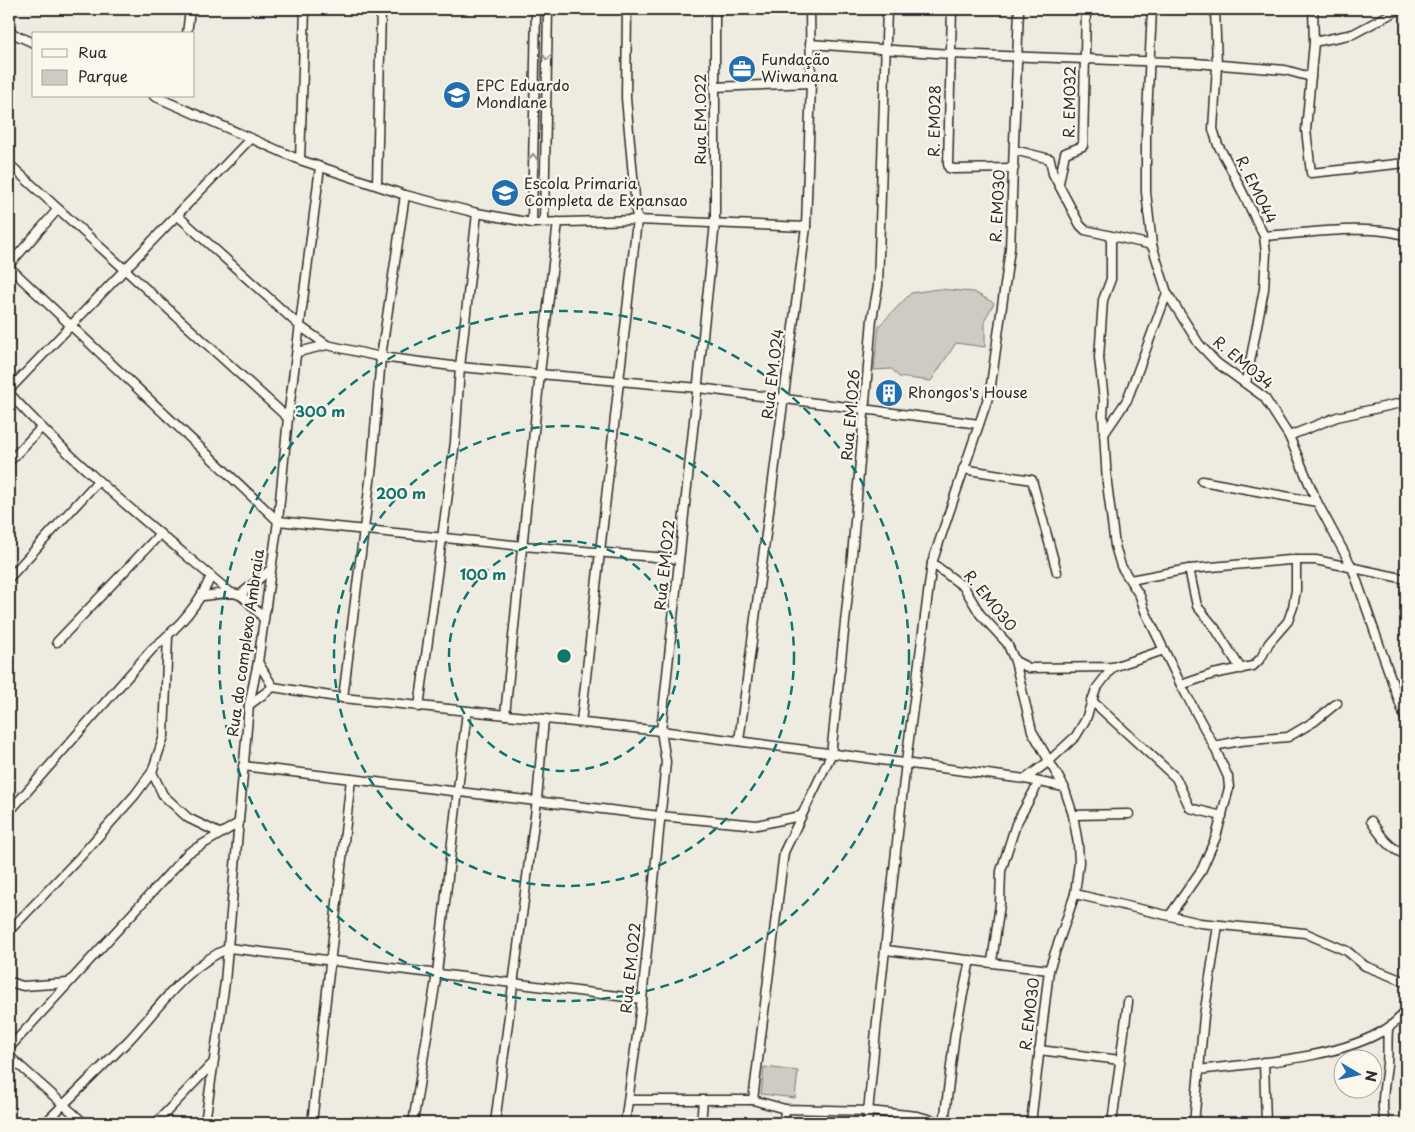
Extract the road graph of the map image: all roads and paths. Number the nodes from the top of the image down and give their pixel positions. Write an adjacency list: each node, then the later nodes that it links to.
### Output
1 (190, 9): 18 (street)
2 (306, 9): 36 (street)
3 (381, 9): 42 (street)
4 (536, 9): 50 (street, one-way to 4)
5 (548, 9): 48 (street, one-way to 48)
6 (627, 9): 47 (street)
7 (715, 9): 30 (street, Rua EM.022)
8 (810, 9): 21 (street, Rua EM.024)
9 (887, 9): 22 (street, Rua EM.026)
10 (952, 9): 23 (street, R. EM028)
11 (1018, 9): 24 (street, R. EM030)
12 (1086, 9): 25 (street, R. EM032)
13 (1152, 9): 26 (street, R. EM034)
14 (1215, 9): 27 (street, R. EM044)
15 (1313, 9): 20 (street)
16 (1400, 9): 20 (street)
17 (9, 32): 19 (street)
18 (187, 32)
19 (32, 42)
20 (1314, 42): 28 (street)
21 (810, 44): 22 (street); 29 (street, Rua EM.024)
22 (884, 50): 23 (street); 73 (street, Rua EM.026)
23 (950, 54): 24 (street); 40 (street, R. EM028)
24 (1017, 56): 25 (street); 35 (street, R. EM030)
25 (1084, 58): 26 (street); 41 (street, R. EM032)
26 (1151, 60): 27 (street); 56 (street, R. EM034)
27 (1217, 66): 28 (street); 54 (street, R. EM044)
28 (1311, 77): 37 (street)
29 (811, 84): 30 (street); 52 (street, Rua EM.024)
30 (714, 87): 51 (street, Rua EM.022)
31 (159, 98): 33 (street)
32 (178, 98): 33 (street)
33 (177, 106): 34 (street)
34 (251, 138): 36 (street); 46 (street)
35 (1014, 150): 40 (street, R. EM030); 41 (street)
36 (300, 160): 39 (street)
37 (1406, 163)
38 (9, 164): 44 (street)
39 (320, 167): 42 (street); 61 (street, Rua do complexo Ambraia)
40 (1014, 168): 77 (street, R. EM030)
41 (1059, 183): 53 (street)
42 (377, 184): 43 (street)
43 (405, 195): 45 (street); 64 (street)
44 (58, 209): 57 (street); 58 (street)
45 (477, 213): 50 (street); 65 (street)
46 (178, 216): 58 (street); 61 (street)
47 (637, 220): 49 (street); 51 (street); 67 (street)
48 (544, 222): 49 (street); 50 (street)
49 (558, 222): 66 (street)
50 (532, 223)
51 (715, 223): 52 (street); 69 (street, Rua EM.022)
52 (806, 227): 71 (street, Rua EM.024)
53 (1111, 236): 56 (street); 74 (street)
54 (1264, 236): 55 (street); 68 (street, R. EM044)
55 (1406, 236)
56 (1152, 245): 59 (street, R. EM034)
57 (9, 266): 60 (street)
58 (124, 268): 60 (street); 75 (street)
59 (1167, 293): 68 (street, R. EM034); 76 (street)
60 (69, 326): 70 (street); 86 (street)
61 (301, 327): 62 (street); 63 (street, Rua do complexo Ambraia)
62 (327, 345): 63 (street); 64 (street)
63 (298, 352): 75 (street, Rua do complexo Ambraia)
64 (381, 357): 65 (street); 87 (street)
65 (460, 367): 66 (street); 89 (street)
66 (540, 373): 67 (street); 90 (street)
67 (618, 380): 69 (street); 91 (street)
68 (1246, 383): 80 (street, R. EM034)
69 (699, 388): 71 (street); 92 (street, Rua EM.022)
70 (9, 392): 78 (street)
71 (783, 400): 73 (street); 127 (street, Rua EM.024)
72 (1406, 402): 80 (street)
73 (866, 411): 77 (street); 129 (street, Rua EM.026)
74 (1103, 414): 76 (street); 79 (street)
75 (288, 418): 86 (street, Rua do complexo Ambraia)
76 (1115, 418): 79 (street)
77 (979, 424): 82 (street, R. EM030)
78 (41, 428): 81 (street); 83 (street)
79 (1104, 434): 102 (street)
80 (1289, 436): 85 (street, R. EM034)
81 (9, 462)
82 (963, 469): 94 (street, R. EM030); 98 (street)
83 (98, 481): 88 (street); 100 (street)
84 (1202, 481): 85 (street)
85 (1317, 502): 95 (street, R. EM034)
86 (278, 521): 87 (street); 96 (street, Rua do complexo Ambraia)
87 (364, 530): 89 (street); 116 (street)
88 (160, 534): 99 (street); 108 (street)
89 (443, 537): 90 (street); 120 (street)
90 (524, 546): 91 (street); 122 (street)
91 (600, 551): 92 (street); 125 (street)
92 (679, 559): 126 (street, Rua EM.022)
93 (1296, 560): 95 (street); 97 (street); 113 (street)
94 (932, 563): 110 (street, R. EM030); 130 (street)
95 (1352, 566): 101 (street); 124 (street, R. EM034)
96 (271, 569): 104 (street); 106 (street, Rua do complexo Ambraia)
97 (1189, 569): 102 (street); 113 (street)
98 (1057, 572)
99 (211, 576): 103 (street); 105 (street)
100 (9, 578)
101 (1406, 578)
102 (1130, 580): 109 (street)
103 (231, 593): 104 (street); 105 (street)
104 (242, 594): 106 (street)
105 (203, 596): 107 (street)
106 (263, 618): 111 (street, Rua do complexo Ambraia)
107 (168, 636): 133 (street); 140 (street)
108 (57, 642)
109 (1164, 650): 112 (street); 114 (street)
110 (1015, 661): 112 (street); 131 (street, R. EM030)
111 (258, 662): 115 (street); 119 (street, Rua do complexo Ambraia)
112 (1113, 667): 117 (street)
113 (1241, 669): 114 (street)
114 (1181, 685): 128 (street)
115 (273, 687): 116 (street); 119 (street)
116 (343, 698): 120 (street)
117 (1091, 700): 131 (street); 145 (street)
118 (1337, 703): 128 (street)
119 (249, 705): 132 (street, Rua do complexo Ambraia)
120 (419, 707): 121 (street)
121 (467, 711): 122 (street); 138 (street)
122 (505, 715): 123 (street)
123 (544, 719): 125 (street); 139 (street)
124 (1406, 721)
125 (581, 722): 126 (street)
126 (661, 731): 127 (street); 143 (street, Rua EM.022)
127 (739, 741): 129 (street)
128 (1214, 746): 145 (street)
129 (830, 755): 130 (street); 144 (street, Rua EM.026)
130 (906, 762): 135 (street); 155 (street)
131 (1048, 762): 135 (street); 137 (street, R. EM030)
132 (243, 766): 134 (street); 147 (street, Rua do complexo Ambraia)
133 (152, 772): 148 (street); 153 (street)
134 (351, 779): 138 (street); 157 (street)
135 (1025, 779): 136 (street)
136 (1038, 782): 137 (street); 158 (street)
137 (1064, 787): 142 (street, R. EM030)
138 (457, 791): 139 (street); 160 (street)
139 (537, 800): 143 (street); 162 (street)
140 (9, 812)
141 (1129, 814): 142 (street)
142 (1073, 815): 150 (street, R. EM030)
143 (660, 816): 144 (street); 165 (street, Rua EM.022)
144 (800, 816): 177 (street, Rua EM.026)
145 (1222, 816): 151 (street)
146 (1371, 821): 149 (street)
147 (237, 824): 148 (street); 154 (street, Rua do complexo Ambraia)
148 (219, 833): 164 (street)
149 (1406, 855)
150 (1075, 894): 151 (street); 159 (street, R. EM030)
151 (1170, 915): 152 (street)
152 (1218, 924): 163 (street); 175 (street)
153 (9, 931)
154 (229, 948): 157 (street); 174 (street, Rua do complexo Ambraia); 179 (street)
155 (886, 950): 156 (street); 181 (street)
156 (970, 960): 158 (street); 193 (street)
157 (331, 961): 160 (street); 186 (street)
158 (992, 962): 159 (street)
159 (1049, 970): 170 (street, R. EM030)
160 (436, 973): 162 (street); 187 (street)
161 (9, 982): 164 (street)
162 (513, 982): 165 (street); 188 (street)
163 (1406, 982)
164 (68, 983): 169 (street)
165 (642, 999): 176 (street, Rua EM.022)
166 (1128, 1002): 172 (street)
167 (1406, 1012): 168 (street)
168 (1388, 1029): 173 (street); 198 (street)
169 (9, 1048)
170 (1040, 1050): 172 (street); 194 (street, R. EM030)
171 (9, 1056): 179 (street)
172 (1120, 1060): 195 (street)
173 (1264, 1062): 175 (street); 197 (street)
174 (212, 1064): 184 (street); 185 (street, Rua do complexo Ambraia)
175 (1199, 1070): 196 (street)
176 (629, 1100): 178 (street); 189 (street, Rua EM.022)
177 (753, 1100): 178 (street); 180 (street)
178 (704, 1101): 190 (street)
179 (64, 1104): 182 (street); 183 (street)
180 (785, 1109): 181 (street); 191 (street)
181 (869, 1111): 192 (street); 193 (street)
182 (45, 1123)
183 (84, 1123)
184 (156, 1123)
185 (205, 1123)
186 (312, 1123)
187 (413, 1123)
188 (495, 1123)
189 (625, 1123)
190 (701, 1123)
191 (784, 1123)
192 (867, 1123)
193 (944, 1123)
194 (1031, 1123)
195 (1112, 1123)
196 (1194, 1123)
197 (1266, 1123)
198 (1386, 1123)

